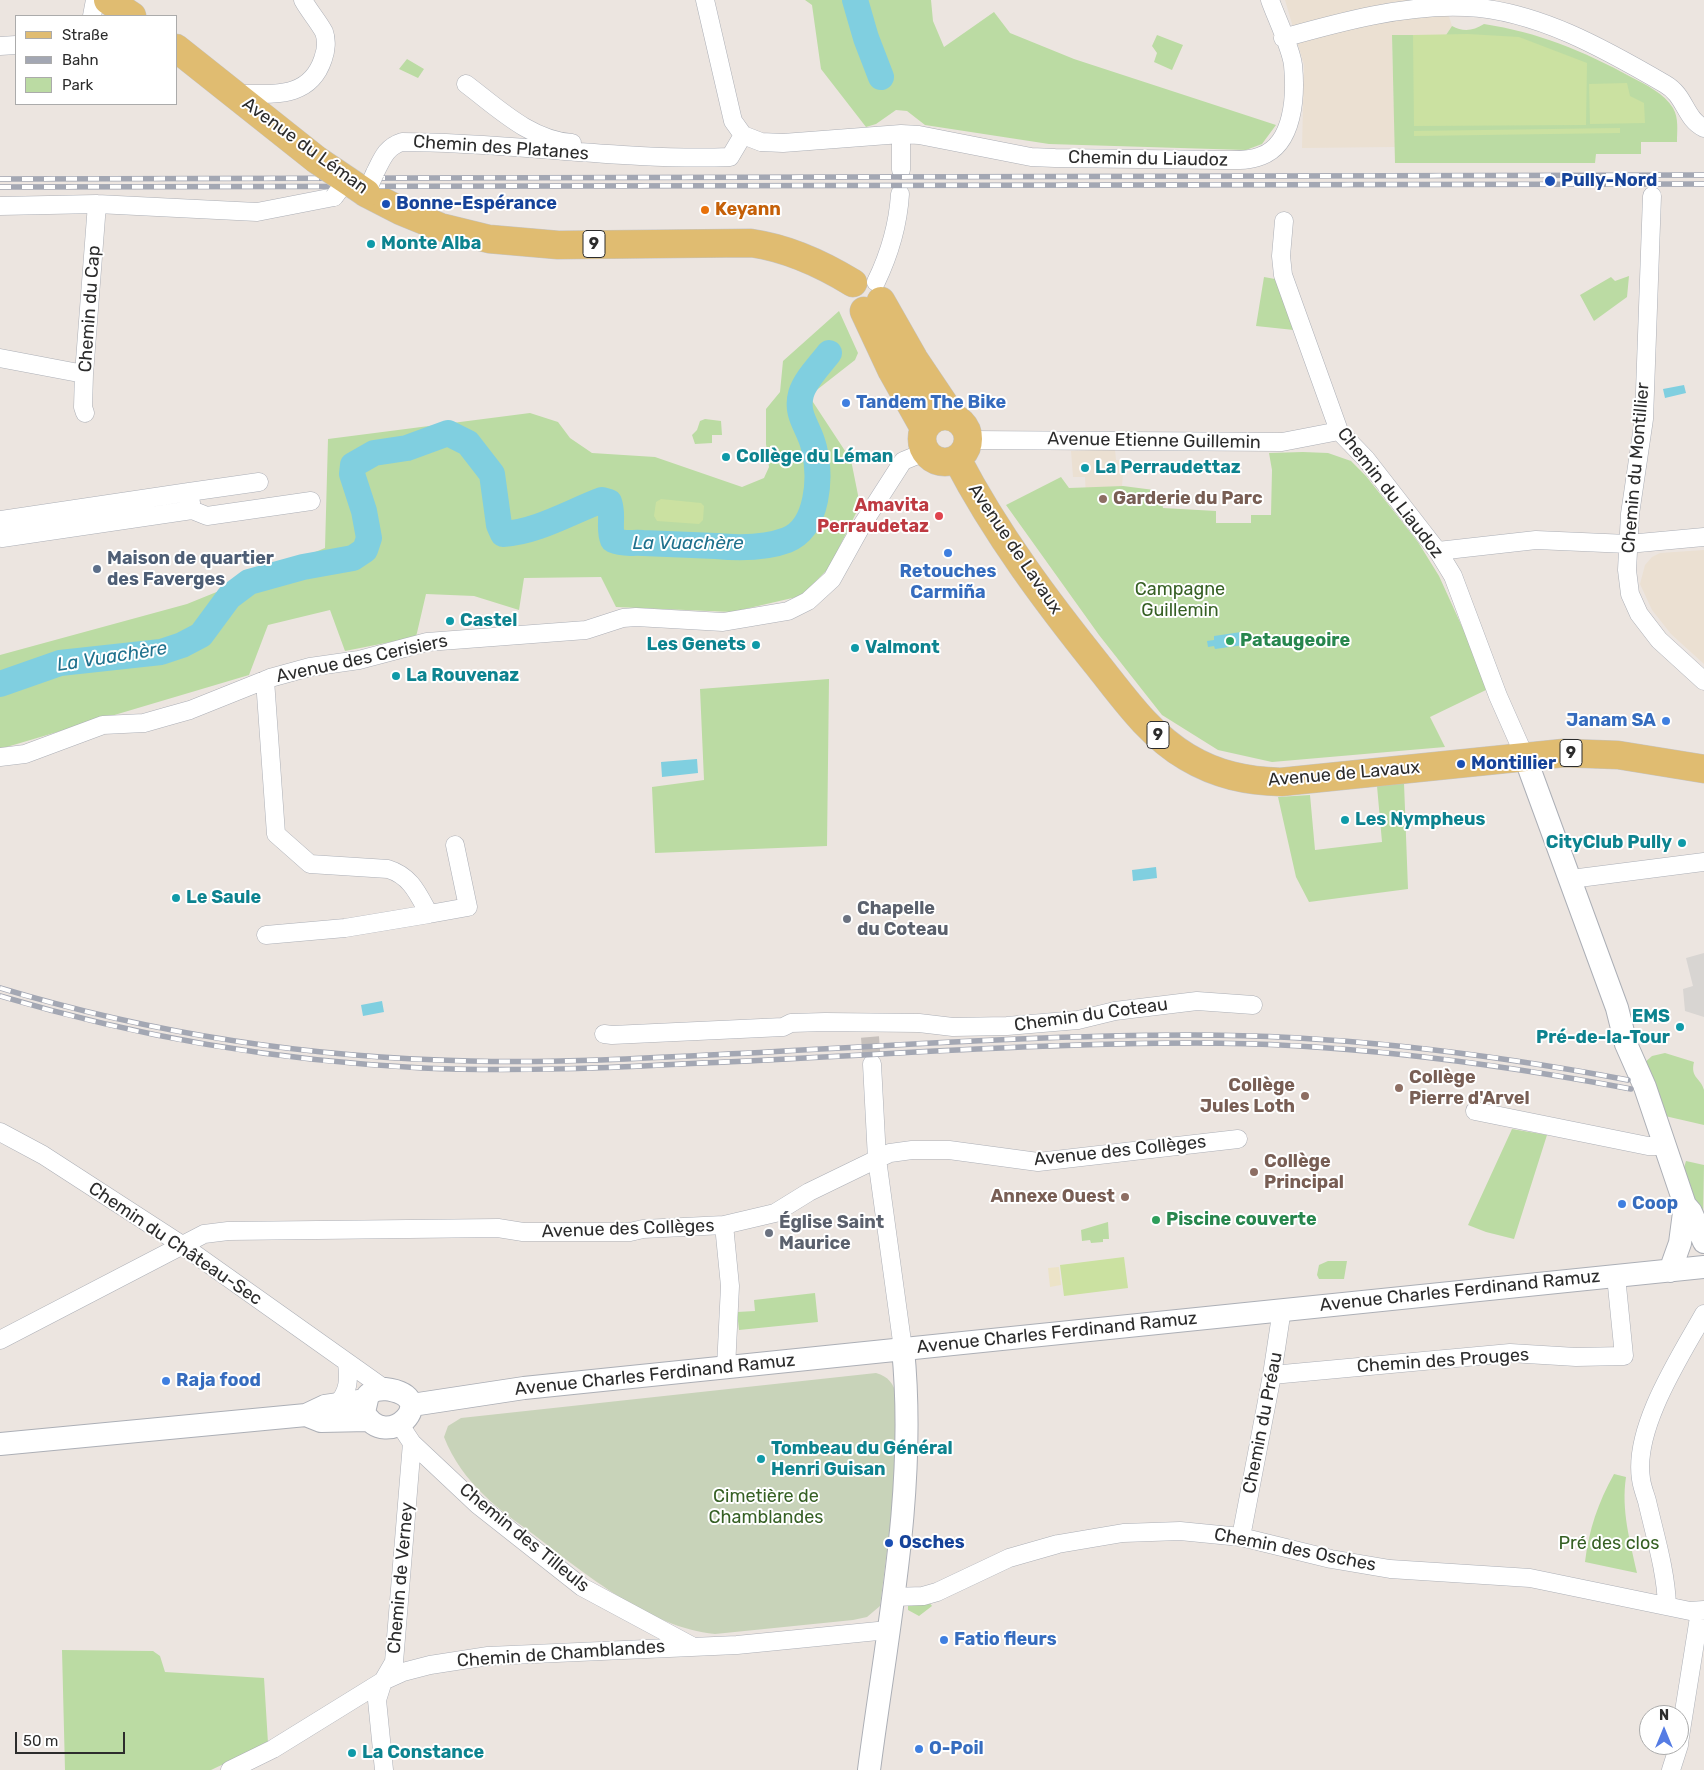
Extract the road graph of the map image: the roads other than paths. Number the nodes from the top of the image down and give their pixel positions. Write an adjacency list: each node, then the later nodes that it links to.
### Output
1 (95, 0): 6 (street)
2 (108, 0): 7 (main road)
3 (303, 0): 13 (street)
4 (704, 0): 16 (street)
5 (1270, 0): 8 (street, Chemin du Liaudoz)
6 (92, 15)
7 (130, 15)
8 (1283, 38): 14 (street); 15 (street, Chemin du Liaudoz)
9 (15, 45): 10 (street)
10 (0, 46)
11 (178, 50): 13 (main road, Avenue du Léman / 9)
12 (466, 84): 17 (street, Chemin des Platanes)
13 (234, 94): 19 (main road, Avenue du Léman / 9, bridge)
14 (1704, 128)
15 (901, 134): 16 (street); 18 (street)
16 (747, 137): 17 (street, Chemin des Platanes)
17 (635, 157): 19 (street, Chemin des Platanes, bridge)
18 (901, 170)
19 (349, 191): 22 (street); 25 (main road, Avenue du Léman / 9)
20 (900, 194): 25 (street)
21 (1652, 196): 40 (street, Chemin du Montillier)
22 (97, 204): 23 (street); 27 (street, Chemin du Cap)
23 (0, 206)
24 (1284, 221): 30 (street, Chemin du Liaudoz)
25 (868, 294): 29 (main road, 9); 31 (main road)
26 (0, 358): 27 (street)
27 (84, 374): 28 (street, Chemin du Cap)
28 (85, 413)
29 (953, 417): 31 (main road); 32 (main road)
30 (1339, 431): 32 (street, Avenue Etienne Guillemin); 41 (street, Chemin du Liaudoz)
31 (924, 440): 32 (main road); 42 (street, Avenue des Cerisiers)
32 (963, 449): 45 (main road, Avenue de Lavaux / 9)
33 (259, 482): 34 (street)
34 (189, 492): 36 (street); 37 (street)
35 (311, 501): 36 (street)
36 (192, 510): 38 (street)
37 (0, 520)
38 (1, 534)
39 (1704, 538): 40 (street)
40 (1628, 544): 41 (street); 43 (street, Chemin du Montillier)
41 (1438, 551): 45 (street, Chemin du Liaudoz)
42 (265, 680): 44 (street, Avenue des Cerisiers); 50 (street)
43 (1704, 681)
44 (0, 757)
45 (1525, 757): 46 (main road, Avenue de Lavaux / 9); 49 (street)
46 (1704, 769)
47 (455, 845): 50 (street)
48 (1704, 862): 49 (street)
49 (1571, 879): 58 (street)
50 (429, 914): 51 (street)
51 (266, 935)
52 (1252, 1005): 53 (street, Chemin du Coteau)
53 (604, 1034)
54 (872, 1064): 59 (street)
55 (1475, 1111): 58 (street)
56 (0, 1132): 63 (street, Chemin du Château-Sec)
57 (1238, 1138): 59 (street, Avenue des Collèges)
58 (1665, 1146): 60 (street)
59 (876, 1159): 61 (street, Avenue des Collèges); 70 (street)
60 (1685, 1205): 62 (street); 65 (street)
61 (724, 1225): 63 (street, Avenue des Collèges); 72 (street)
62 (1704, 1242)
63 (182, 1245): 69 (street, Avenue des Collèges); 71 (street, Chemin du Château-Sec)
64 (1704, 1267): 65 (street, Avenue Charles Ferdinand Ramuz)
65 (1670, 1271): 66 (street, Avenue Charles Ferdinand Ramuz)
66 (1616, 1276): 67 (street, Avenue Charles Ferdinand Ramuz); 73 (street, Chemin des Prouges)
67 (1282, 1310): 70 (street, Avenue Charles Ferdinand Ramuz); 73 (street, Chemin du Préau)
68 (1704, 1314): 82 (street)
69 (0, 1340)
70 (903, 1349): 72 (street, Avenue Charles Ferdinand Ramuz); 81 (street)
71 (347, 1363): 74 (street, Chemin du Château-Sec); 75 (street)
72 (726, 1368): 76 (street, Avenue Charles Ferdinand Ramuz)
73 (1272, 1375): 80 (street, Chemin du Préau)
74 (371, 1401): 75 (street); 76 (street); 77 (street); 78 (street)
75 (337, 1404): 77 (street)
76 (412, 1405): 78 (street)
77 (306, 1415): 79 (street)
78 (406, 1434): 85 (street, Chemin des Tilleuls); 86 (street, Chemin de Verney)
79 (0, 1444)
80 (1241, 1537): 81 (street, Chemin des Osches); 82 (street, Chemin des Osches)
81 (893, 1597): 84 (street)
82 (1667, 1606): 83 (street, Chemin des Osches)
83 (1702, 1610): 87 (street)
84 (888, 1630): 85 (street, Chemin de Chamblandes); 91 (street)
85 (691, 1646): 86 (street, Chemin de Chamblandes)
86 (382, 1681): 89 (street, Chemin de Chamblandes); 90 (street, Chemin de Verney)
87 (1686, 1705)
88 (1676, 1755): 92 (street)
89 (230, 1770)
90 (384, 1770)
91 (869, 1770)
92 (1672, 1770)

